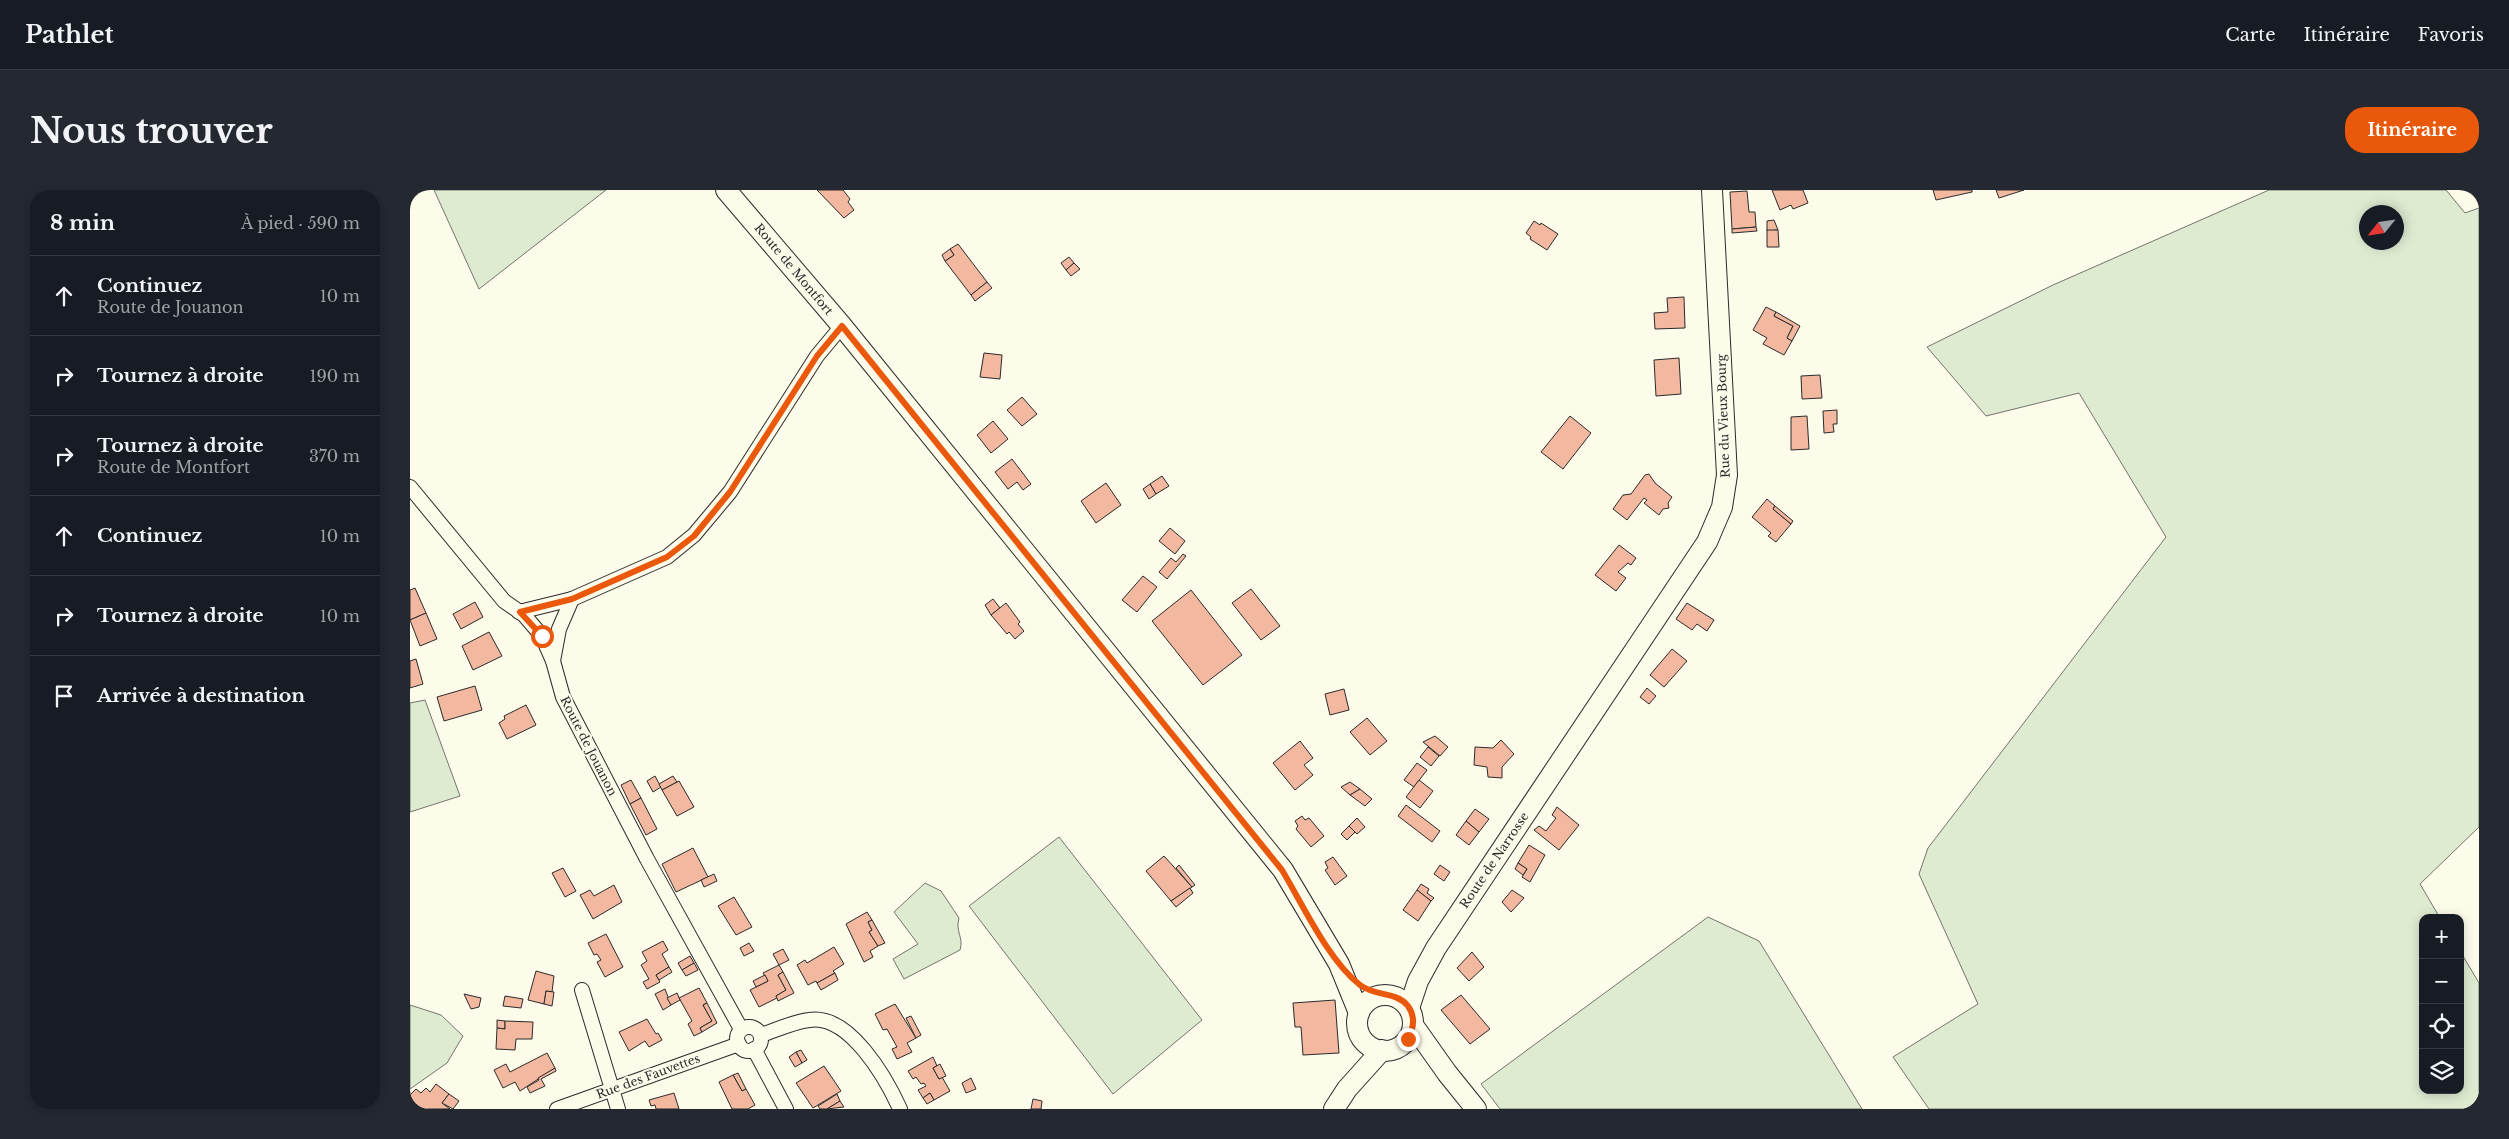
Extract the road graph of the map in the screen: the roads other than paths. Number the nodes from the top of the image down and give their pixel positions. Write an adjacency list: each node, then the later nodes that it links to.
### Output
1 (726, 190): 3 (main road, Route de Montfort)
2 (1712, 190): 8 (main road, Rue du Vieux Bourg)
3 (842, 326): 5 (street); 10 (main road, Route de Montfort)
4 (410, 487): 6 (street, Route de Jouanon)
5 (572, 599): 6 (street); 7 (street)
6 (520, 612): 7 (street, Route de Jouanon)
7 (553, 661): 15 (street, Route de Jouanon)
8 (1554, 772): 9 (main road, Route de Narrosse)
9 (1436, 948): 12 (main road, Route de Narrosse); 14 (main road, Route de Narrosse)
10 (1339, 964): 12 (main road, Route de Montfort); 13 (main road, Route de Montfort)
11 (582, 990): 22 (street)
12 (1381, 995): 13 (main road); 14 (main road)
13 (1359, 1013): 17 (main road)
14 (1411, 1016): 20 (main road); 21 (main road)
15 (741, 1029): 16 (street); 18 (street)
16 (761, 1034): 19 (street); 27 (street)
17 (1363, 1040): 20 (main road); 23 (main road)
18 (738, 1044): 19 (street); 22 (street, Rue des Fauvettes)
19 (754, 1049): 26 (street)
20 (1390, 1049): 21 (main road); 23 (main road)
21 (1447, 1073): 29 (main road)
22 (612, 1089): 24 (street, Rue des Fauvettes); 25 (street)
23 (1348, 1089): 28 (main road)
24 (558, 1109)
25 (618, 1109)
26 (786, 1109)
27 (900, 1109)
28 (1334, 1109)
29 (1476, 1109)

